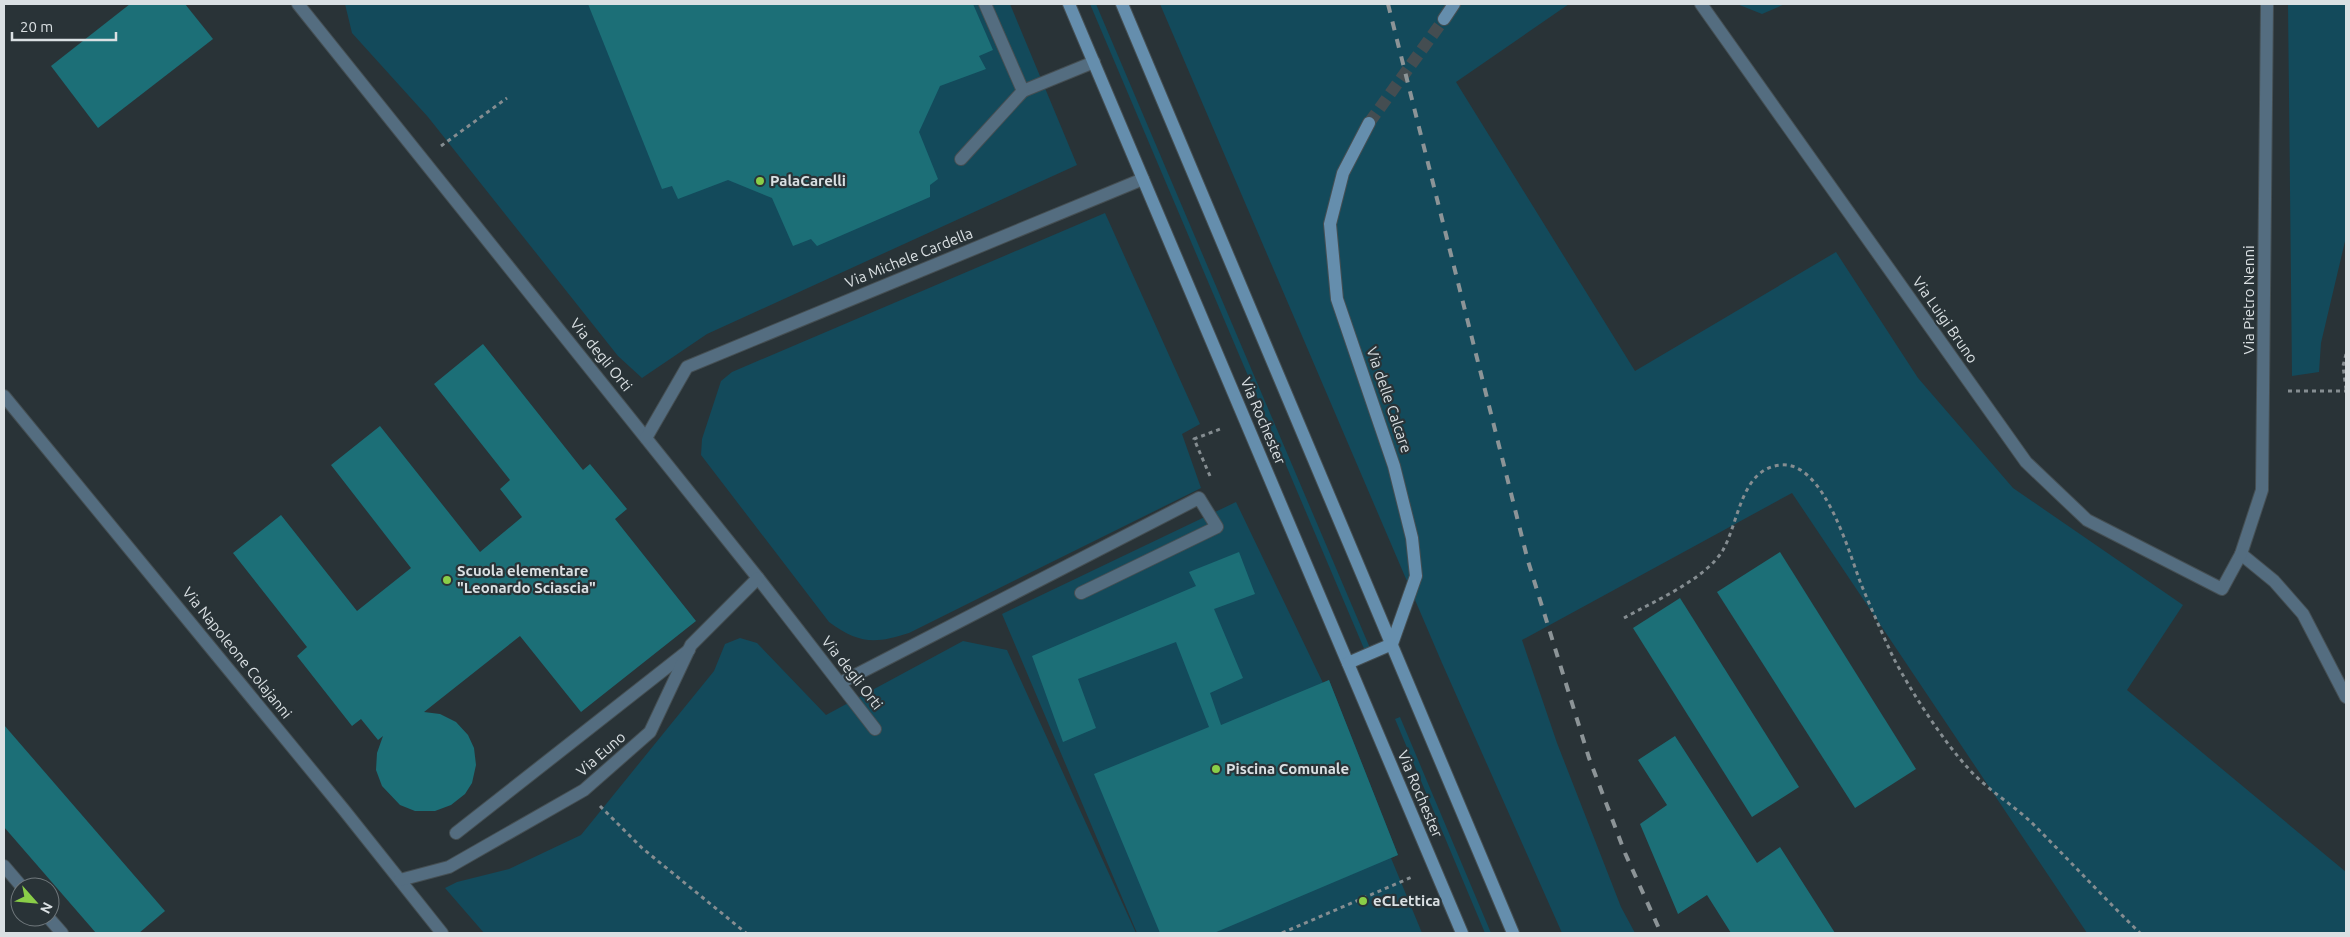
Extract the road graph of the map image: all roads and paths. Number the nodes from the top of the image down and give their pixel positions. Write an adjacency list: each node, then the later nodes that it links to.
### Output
1 (298, 4): 13 (street, Via degli Orti)
2 (985, 4): 10 (street)
3 (1069, 4): 9 (main road, Via Rochester)
4 (1122, 4): 28 (main road, Via Rochester)
5 (1454, 4): 8 (main road)
6 (1701, 4): 25 (street, Via Luigi Bruno)
7 (2267, 4): 18 (street, Via Pietro Nenni)
8 (1444, 19)
9 (1094, 62): 10 (street); 15 (main road, Via Rochester)
10 (1023, 91): 14 (street)
11 (507, 98): 13 (path)
12 (1369, 123): 28 (main road, Via delle Calcare)
13 (424, 159): 21 (street, Via degli Orti)
14 (960, 159)
15 (1143, 179): 20 (main road, Via Rochester); 21 (street, Via Michele Cardella)
16 (2346, 354): 17 (path)
17 (2346, 390): 18 (path)
18 (2265, 391): 23 (street, Via Pietro Nenni)
19 (4, 396): 38 (street, Via Napoleone Colajanni)
20 (1245, 419): 22 (path); 30 (main road, Via Rochester)
21 (646, 438): 24 (street, Via degli Orti)
22 (1199, 498): 26 (street); 31 (street)
23 (2241, 554): 25 (street, Via Pietro Nenni); 32 (street)
24 (758, 578): 29 (street, Via Euno); 31 (street, Via degli Orti)
25 (2222, 589)
26 (1081, 593)
27 (1624, 618): 45 (path)
28 (1392, 644): 30 (main road); 44 (main road, Via Rochester)
29 (689, 650): 34 (street, Via Euno); 35 (street)
30 (1348, 663): 43 (main road, Via Rochester)
31 (840, 683): 33 (street, Via degli Orti)
32 (2346, 697)
33 (876, 729)
34 (584, 790): 38 (street, Via Euno); 41 (path)
35 (456, 833)
36 (4, 866): 37 (street)
37 (13, 877)
38 (400, 880): 40 (street, Via Napoleone Colajanni)
39 (1390, 886): 42 (path)
40 (442, 933)
41 (746, 933)
42 (1282, 933)
43 (1462, 933)
44 (1513, 933)
45 (2140, 933)

